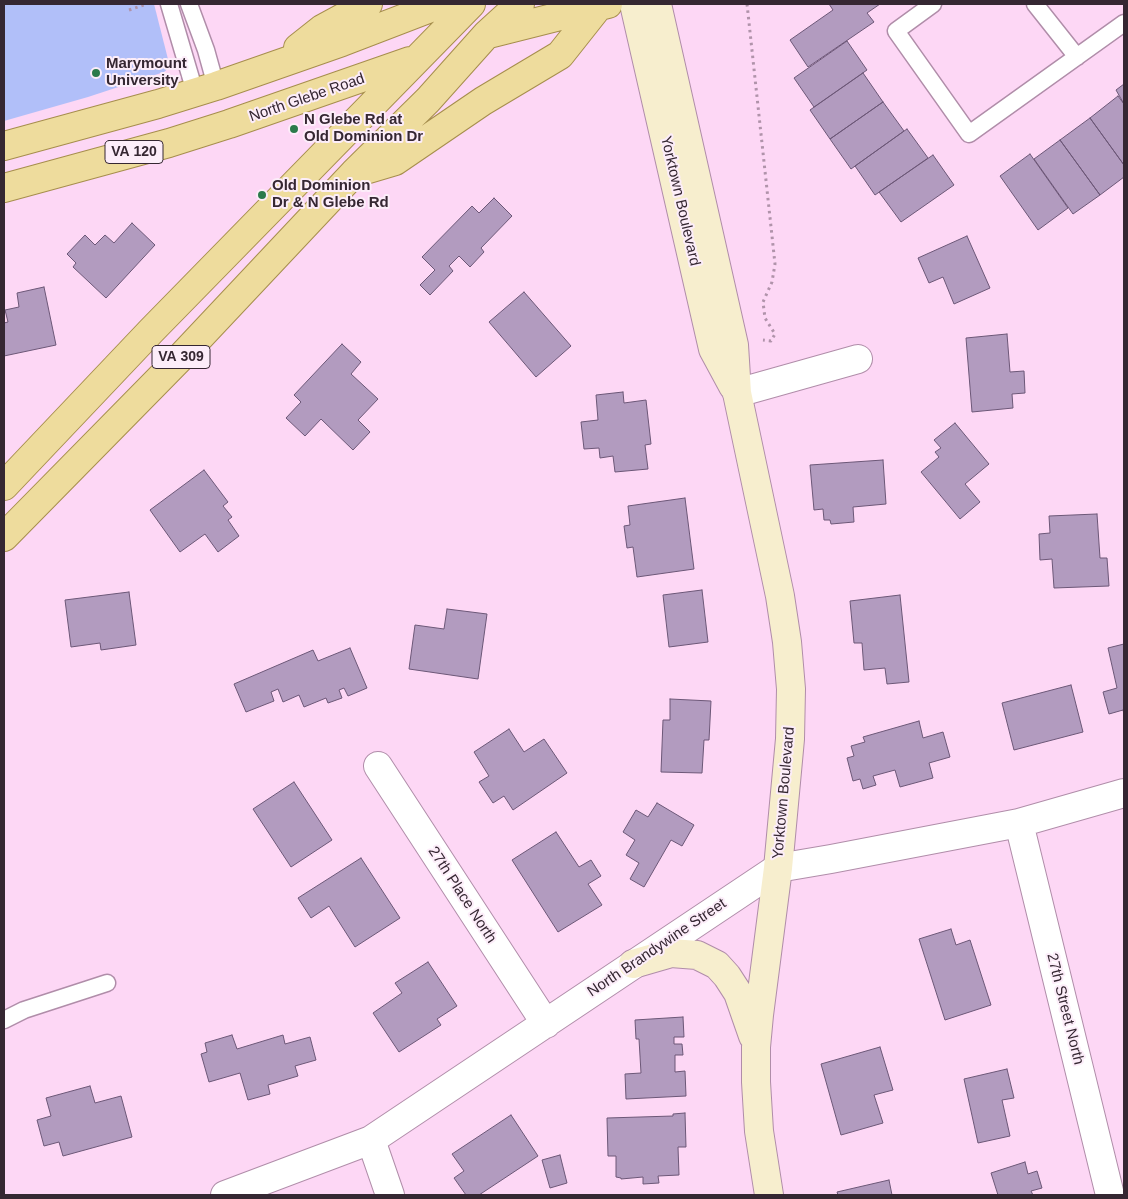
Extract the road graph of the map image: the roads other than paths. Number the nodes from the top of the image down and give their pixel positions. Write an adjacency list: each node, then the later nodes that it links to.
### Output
1 (169, 4): 17 (lane)
2 (189, 4): 17 (lane)
3 (368, 4): 16 (main road)
4 (441, 4): 16 (main road, VA 120)
5 (471, 4): 15 (main road, VA 309)
6 (520, 4): 13 (main road, VA 309)
7 (634, 4): 22 (street, Yorktown Boulevard)
8 (657, 4): 22 (street, Yorktown Boulevard)
9 (933, 4): 14 (lane)
10 (1035, 4): 14 (lane)
11 (603, 6): 13 (main road, North Glebe Road / VA 120); 19 (main road)
12 (1124, 23): 14 (lane)
13 (487, 34): 15 (main road, North Glebe Road / VA 120); 19 (main road, VA 309)
14 (1077, 57)
15 (420, 58): 20 (main road, North Glebe Road / VA 120); 23 (main road, VA 309)
16 (274, 66): 17 (main road, VA 120)
17 (206, 89): 18 (main road, VA 120)
18 (4, 146)
19 (354, 173): 24 (main road, VA 309)
20 (4, 188)
21 (858, 359): 22 (street)
22 (737, 393): 28 (street, Yorktown Boulevard)
23 (4, 486)
24 (4, 537)
25 (378, 766): 32 (street, 27th Place North)
26 (1124, 793): 27 (street, North Brandywine Street)
27 (1019, 823): 28 (street, North Brandywine Street); 38 (street, 27th Street North)
28 (778, 868): 29 (street, North Brandywine Street); 33 (street, Yorktown Boulevard)
29 (633, 964): 32 (street, North Brandywine Street); 33 (street)
30 (107, 983): 31 (lane)
31 (4, 1020)
32 (546, 1024): 34 (street, North Brandywine Street)
33 (756, 1047): 37 (street, Yorktown Boulevard)
34 (371, 1140): 35 (street, North Brandywine Street); 36 (street)
35 (225, 1195)
36 (390, 1195)
37 (769, 1195)
38 (1110, 1195)

